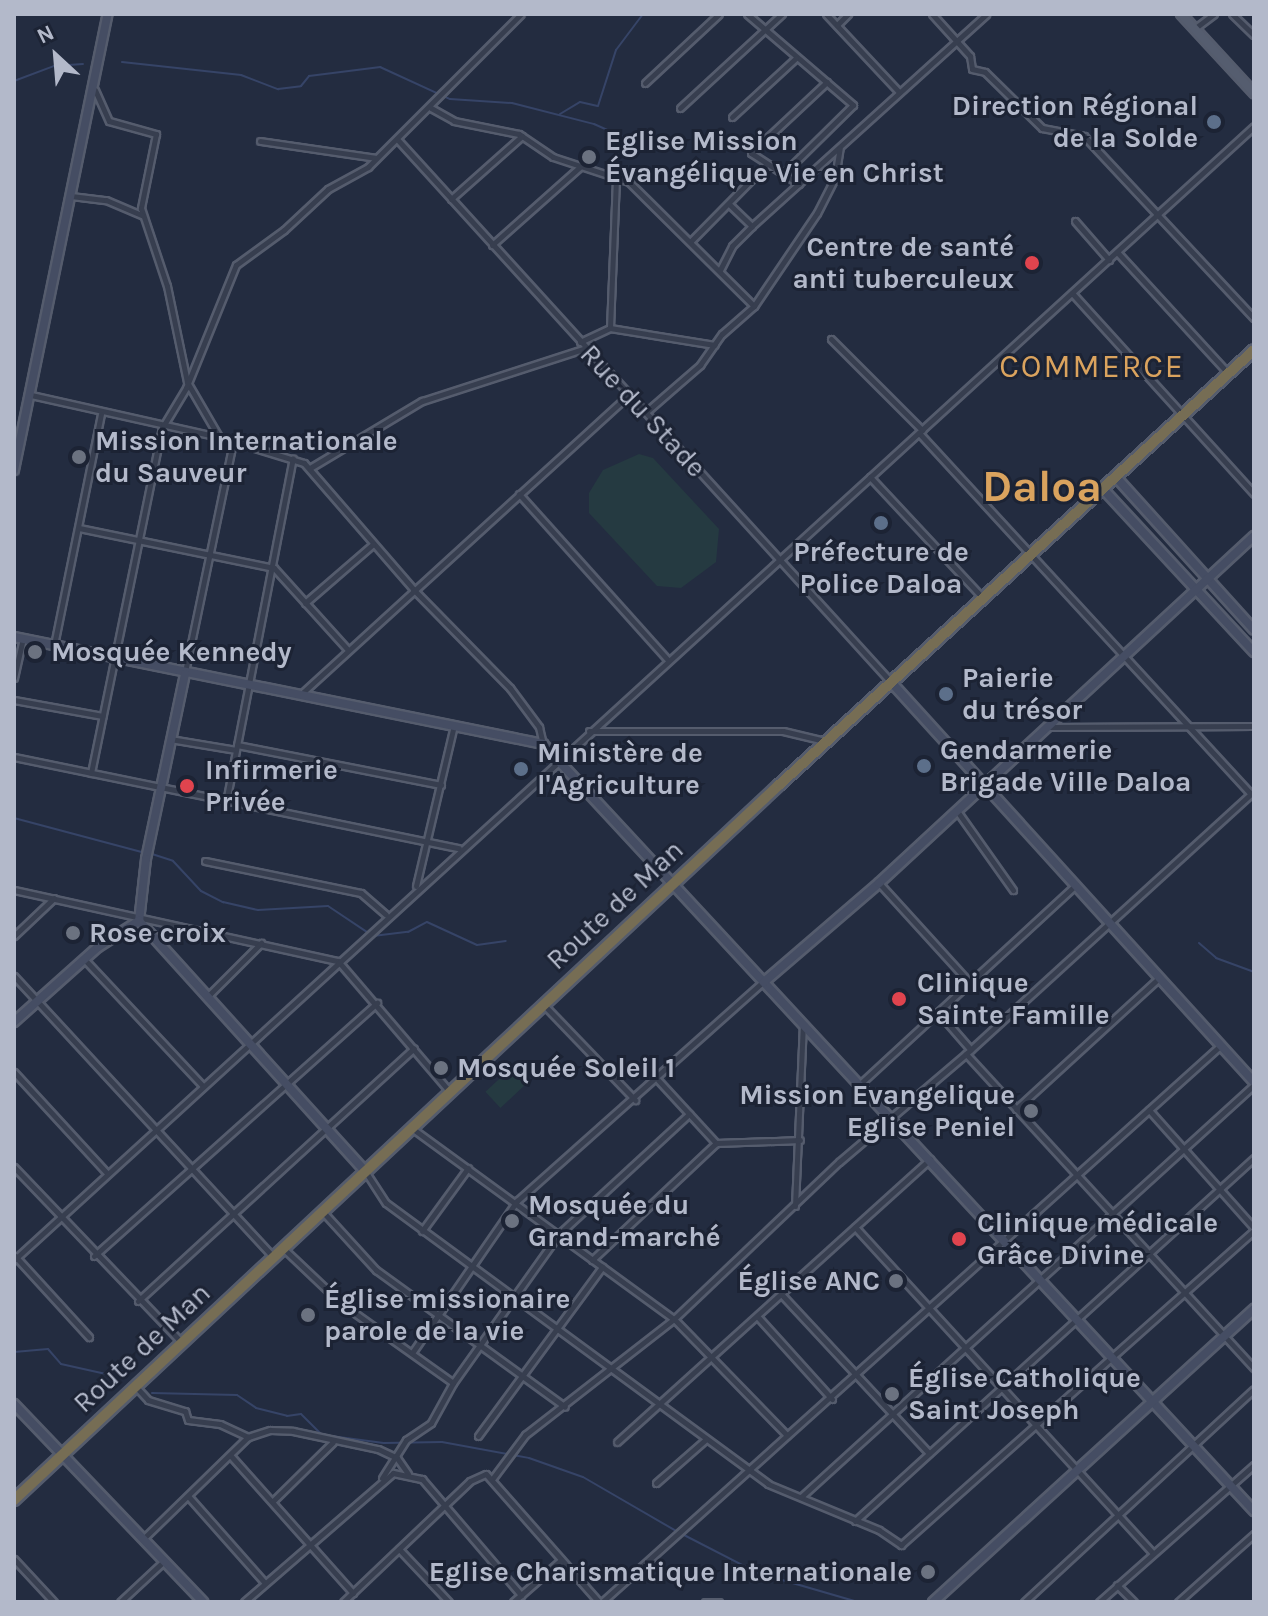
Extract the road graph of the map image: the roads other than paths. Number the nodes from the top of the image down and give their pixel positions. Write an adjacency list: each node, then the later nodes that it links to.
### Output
1 (108, 14): 21 (street)
2 (521, 14): 24 (street)
3 (719, 14): 20 (street)
4 (747, 14): 15 (street)
5 (782, 14): 15 (street)
6 (826, 14): 13 (street)
7 (848, 14): 13 (street)
8 (987, 14): 17 (street)
9 (1181, 14): 14 (main road)
10 (1214, 14): 14 (street)
11 (1232, 14): 16 (street)
12 (934, 15): 17 (street)
13 (837, 25): 22 (street)
14 (1194, 29): 23 (main road)
15 (763, 31): 18 (street); 25 (street)
16 (1254, 35)
17 (958, 41): 22 (street); 42 (street)
18 (797, 58): 19 (street); 26 (street)
19 (827, 82): 33 (street); 35 (street)
20 (645, 83)
21 (94, 90): 38 (street); 41 (street)
22 (899, 92): 31 (street)
23 (1254, 93)
24 (431, 108): 28 (street); 29 (street)
25 (680, 108)
26 (732, 117)
27 (1254, 126): 42 (street)
28 (522, 136): 34 (street); 39 (street)
29 (397, 139): 32 (street); 39 (street, Rue du Stade)
30 (260, 141): 32 (street)
31 (840, 147): 37 (street); 51 (street)
32 (377, 158): 60 (street)
33 (767, 164): 35 (street); 40 (street)
34 (582, 165): 36 (street); 46 (street)
35 (783, 174): 37 (street)
36 (616, 176): 45 (street); 53 (street)
37 (799, 184): 44 (street)
38 (68, 196): 41 (street); 62 (street)
39 (451, 199): 46 (street, Rue du Stade)
40 (729, 204): 44 (street); 45 (street)
41 (142, 215): 60 (street)
42 (1158, 215): 47 (street); 52 (street)
43 (1075, 221): 48 (street)
44 (752, 226): 49 (street)
45 (691, 241): 49 (street)
46 (492, 245): 55 (street, Rue du Stade)
47 (1117, 252): 48 (street); 59 (street)
48 (1109, 260): 50 (street)
49 (720, 270): 51 (street)
50 (1072, 293): 65 (street); 67 (street)
51 (754, 306): 56 (street)
52 (1254, 318)
53 (610, 328): 55 (street); 56 (street)
54 (831, 339): 67 (street)
55 (580, 342): 57 (street, Rue du Stade)
56 (715, 345): 63 (street)
57 (586, 348): 61 (street, Rue du Stade); 71 (street)
58 (1254, 350): 59 (highway, Route de Man)
59 (1229, 374): 65 (highway, Route de Man)
60 (187, 382): 66 (street); 68 (street)
61 (630, 394): 63 (street, Rue du Stade); 77 (street)
62 (31, 395): 64 (street); 72 (street)
63 (646, 412): 85 (street, Rue du Stade)
64 (101, 414): 66 (street); 79 (street)
65 (1183, 415): 73 (highway, Route de Man); 75 (street)
66 (162, 428): 68 (street); 81 (street)
67 (920, 431): 74 (street); 84 (street)
68 (219, 437): 69 (street)
69 (233, 442): 70 (street); 83 (street)
70 (293, 458): 71 (street); 86 (street)
71 (310, 468): 82 (street)
72 (14, 470)
73 (1115, 476): 76 (highway, Route de Man); 87 (street)
74 (870, 477): 85 (street); 90 (street)
75 (1251, 486): 78 (street)
76 (1103, 489): 84 (highway, Route de Man); 89 (street)
77 (519, 494): 88 (street); 99 (street)
78 (1254, 494)
79 (79, 528): 81 (street); 94 (street)
80 (1254, 536): 87 (street)
81 (139, 540): 83 (street); 98 (street)
82 (373, 544): 88 (street); 91 (street)
83 (209, 554): 86 (street); 100 (street)
84 (1030, 555): 90 (highway, Route de Man); 97 (street)
85 (779, 560): 99 (street); 102 (street, Rue du Stade)
86 (274, 568): 91 (street); 103 (street)
87 (1208, 579): 89 (street); 92 (street)
88 (413, 589): 95 (street); 114 (street)
89 (1196, 590): 96 (street); 97 (street)
90 (983, 598): 102 (highway, Route de Man)
91 (305, 603): 95 (street)
92 (1254, 630)
93 (18, 637): 94 (street); 101 (street)
94 (54, 645): 98 (street)
95 (348, 650): 104 (street)
96 (1254, 652)
97 (1124, 655): 108 (street); 110 (street)
98 (115, 658): 100 (street); 106 (street)
99 (667, 659): 111 (street)
100 (185, 674): 103 (street); 112 (street)
101 (14, 678)
102 (891, 682): 113 (highway, Route de Man); 120 (street)
103 (250, 686): 104 (street); 115 (street)
104 (300, 695): 107 (street)
105 (14, 700): 106 (street)
106 (103, 716): 118 (street)
107 (454, 724): 114 (street); 119 (street)
108 (1190, 726): 109 (street); 110 (street); 122 (street)
109 (1254, 726)
110 (1050, 727): 120 (street)
111 (588, 731): 113 (street); 117 (street)
112 (169, 739): 115 (street); 121 (street)
113 (825, 742): 130 (highway, Route de Man)
114 (543, 744): 117 (street)
115 (237, 748): 119 (street); 123 (street)
116 (14, 757): 118 (street)
117 (558, 759): 126 (street); 130 (street)
118 (91, 773): 121 (street)
119 (441, 785): 125 (street)
120 (984, 786): 124 (street); 129 (street)
121 (160, 787): 123 (street); 136 (street)
122 (1253, 793): 137 (street)
123 (226, 802): 125 (street)
124 (957, 811): 128 (street); 132 (street)
125 (427, 843): 126 (street); 133 (street)
126 (459, 848): 133 (street)
127 (205, 861): 135 (street)
128 (879, 883): 144 (street); 145 (street)
129 (1076, 885): 137 (street); 145 (street)
130 (671, 886): 144 (street); 149 (highway, Route de Man)
131 (14, 890): 134 (street)
132 (1013, 890)
133 (414, 891): 135 (street)
134 (54, 898): 136 (street); 138 (street)
135 (386, 915): 141 (street)
136 (138, 918): 139 (street); 140 (street); 146 (street)
137 (1109, 923): 143 (street); 156 (street)
138 (14, 936)
139 (261, 943): 141 (street); 146 (street)
140 (84, 959): 147 (street); 162 (street)
141 (338, 961): 148 (street); 153 (street)
142 (14, 976): 147 (street)
143 (1159, 978): 154 (street); 165 (street)
144 (764, 982): 152 (street); 158 (street)
145 (970, 983): 150 (street)
146 (209, 995): 153 (street)
147 (37, 1002): 151 (street); 171 (street)
148 (377, 1003): 155 (street); 159 (street)
149 (544, 1005): 163 (highway, Route de Man); 164 (street)
150 (938, 1012): 156 (street); 161 (street)
151 (14, 1022)
152 (803, 1025): 161 (street); 172 (street)
153 (251, 1041): 159 (street); 162 (street)
154 (1220, 1046): 160 (street); 166 (street)
155 (415, 1048): 163 (street); 169 (street)
156 (969, 1052): 165 (street); 168 (street)
157 (14, 1072): 181 (street)
158 (658, 1080): 164 (street); 167 (street)
159 (288, 1082): 169 (street); 179 (street)
160 (1254, 1083): 174 (street)
161 (860, 1084): 168 (street)
162 (202, 1085): 171 (street)
163 (450, 1092): 170 (highway, Route de Man)
164 (635, 1100): 184 (street)
165 (1016, 1109): 182 (street)
166 (1149, 1110): 174 (street); 182 (street)
167 (689, 1114): 173 (street); 193 (street)
168 (891, 1117): 176 (street); 185 (street)
169 (326, 1126): 180 (street); 187 (street)
170 (412, 1128): 178 (street); 180 (highway, Route de Man)
171 (154, 1129): 179 (street); 181 (street)
172 (800, 1140): 173 (street); 185 (street)
173 (716, 1143): 200 (street)
174 (1184, 1149): 183 (street); 188 (street)
175 (1254, 1158): 183 (street)
176 (930, 1159): 190 (street); 194 (street)
177 (14, 1167): 189 (street)
178 (468, 1168): 184 (street); 192 (street)
179 (192, 1171): 187 (street); 197 (street)
180 (365, 1171): 186 (highway, Route de Man); 192 (street)
181 (107, 1173): 189 (street)
182 (1078, 1174): 188 (street); 194 (street)
183 (1219, 1189): 191 (street); 196 (street)
184 (517, 1201): 193 (street); 201 (street)
185 (795, 1207): 213 (street)
186 (322, 1212): 195 (highway, Route de Man); 210 (street)
187 (232, 1214): 199 (street); 207 (street)
188 (1114, 1214): 196 (street); 203 (street)
189 (58, 1218): 197 (street); 198 (street)
190 (855, 1227): 205 (street); 208 (street)
191 (1254, 1229): 204 (street)
192 (422, 1231): 201 (street)
193 (559, 1234): 200 (street); 206 (street)
194 (1007, 1239): 203 (street); 208 (street)
195 (284, 1248): 199 (highway, Route de Man); 220 (street)
196 (1149, 1252): 204 (street); 212 (street)
197 (94, 1256): 207 (street)
198 (15, 1258): 216 (street)
199 (273, 1258): 217 (highway, Route de Man)
200 (592, 1260): 202 (street)
201 (469, 1265): 206 (street); 210 (street)
202 (602, 1267): 213 (street); 214 (street)
203 (1043, 1278): 212 (street); 218 (street)
204 (1184, 1292): 215 (street); 222 (street)
205 (782, 1295): 211 (street); 225 (street)
206 (515, 1297): 214 (street); 219 (street)
207 (138, 1301): 217 (street)
208 (931, 1307): 218 (street); 225 (street)
209 (1254, 1309): 215 (street)
210 (438, 1315): 219 (street); 220 (street)
211 (757, 1316): 221 (street); 231 (street)
212 (1078, 1317): 222 (street); 228 (street)
213 (674, 1319): 221 (street); 224 (street)
214 (556, 1327): 224 (street); 226 (street)
215 (1224, 1336): 223 (street); 232 (street)
216 (89, 1337)
217 (182, 1343): 229 (highway, Route de Man)
218 (966, 1346): 228 (street); 236 (street)
219 (480, 1347): 226 (street); 227 (street)
220 (412, 1353): 227 (street)
221 (713, 1357): 234 (street); 239 (street)
222 (1114, 1357): 232 (street); 237 (street)
223 (1254, 1368)
224 (613, 1370): 234 (street); 235 (street)
225 (858, 1375): 231 (street); 236 (street)
226 (521, 1376): 235 (street); 238 (street)
227 (453, 1383): 248 (street)
228 (1002, 1385): 237 (street); 245 (street)
229 (136, 1386): 240 (street); 247 (highway, Route de Man)
230 (1254, 1389): 244 (street)
231 (832, 1399): 239 (street)
232 (1153, 1400): 244 (street); 251 (street)
233 (14, 1404): 247 (street)
234 (658, 1405): 241 (street); 243 (street)
235 (565, 1407): 254 (street)
236 (893, 1414): 245 (street); 258 (street)
237 (1037, 1424): 251 (street); 264 (street)
238 (478, 1436)
239 (788, 1436): 250 (street)
240 (248, 1437): 242 (street); 246 (street)
241 (706, 1439): 250 (street); 255 (street)
242 (333, 1442): 248 (street); 260 (street)
243 (617, 1442)
244 (1194, 1445): 256 (street); 263 (street)
245 (929, 1453): 264 (street)
246 (230, 1455): 257 (street); 260 (street)
247 (61, 1457): 259 (highway, Route de Man); 266 (street)
248 (397, 1458): 252 (street); 253 (street)
249 (1254, 1465): 256 (street)
250 (751, 1468): 258 (street); 284 (street)
251 (1077, 1469): 263 (street); 287 (street)
252 (409, 1475): 253 (street); 261 (street)
253 (382, 1478): 267 (street)
254 (493, 1478): 261 (street); 271 (street)
255 (656, 1483)
256 (1232, 1486): 262 (street); 269 (street)
257 (188, 1496): 266 (street); 273 (street)
258 (801, 1497): 264 (street)
259 (14, 1500)
260 (273, 1501): 267 (street)
261 (445, 1505): 268 (street); 276 (street)
262 (1254, 1511)
263 (1119, 1513): 269 (street); 288 (street)
264 (855, 1521)
265 (1254, 1534): 291 (street)
266 (143, 1539): 272 (street)
267 (310, 1542): 273 (street); 275 (street)
268 (399, 1549): 275 (street); 282 (street)
269 (1152, 1552): 274 (street)
270 (14, 1559): 277 (street)
271 (561, 1560): 276 (street); 284 (street)
272 (164, 1561): 278 (street); 279 (street)
273 (265, 1583): 280 (street)
274 (1117, 1585): 289 (street); 290 (street)
275 (353, 1593): 281 (street)
276 (521, 1595): 283 (street)
277 (54, 1602)
278 (120, 1602)
279 (203, 1602)
280 (244, 1602)
281 (343, 1602)
282 (449, 1602)
283 (513, 1602)
284 (600, 1602)
285 (705, 1602): 286 (street)
286 (719, 1602)
287 (933, 1602)
288 (1024, 1602)
289 (1099, 1602)
290 (1134, 1602)
291 (1178, 1602)

